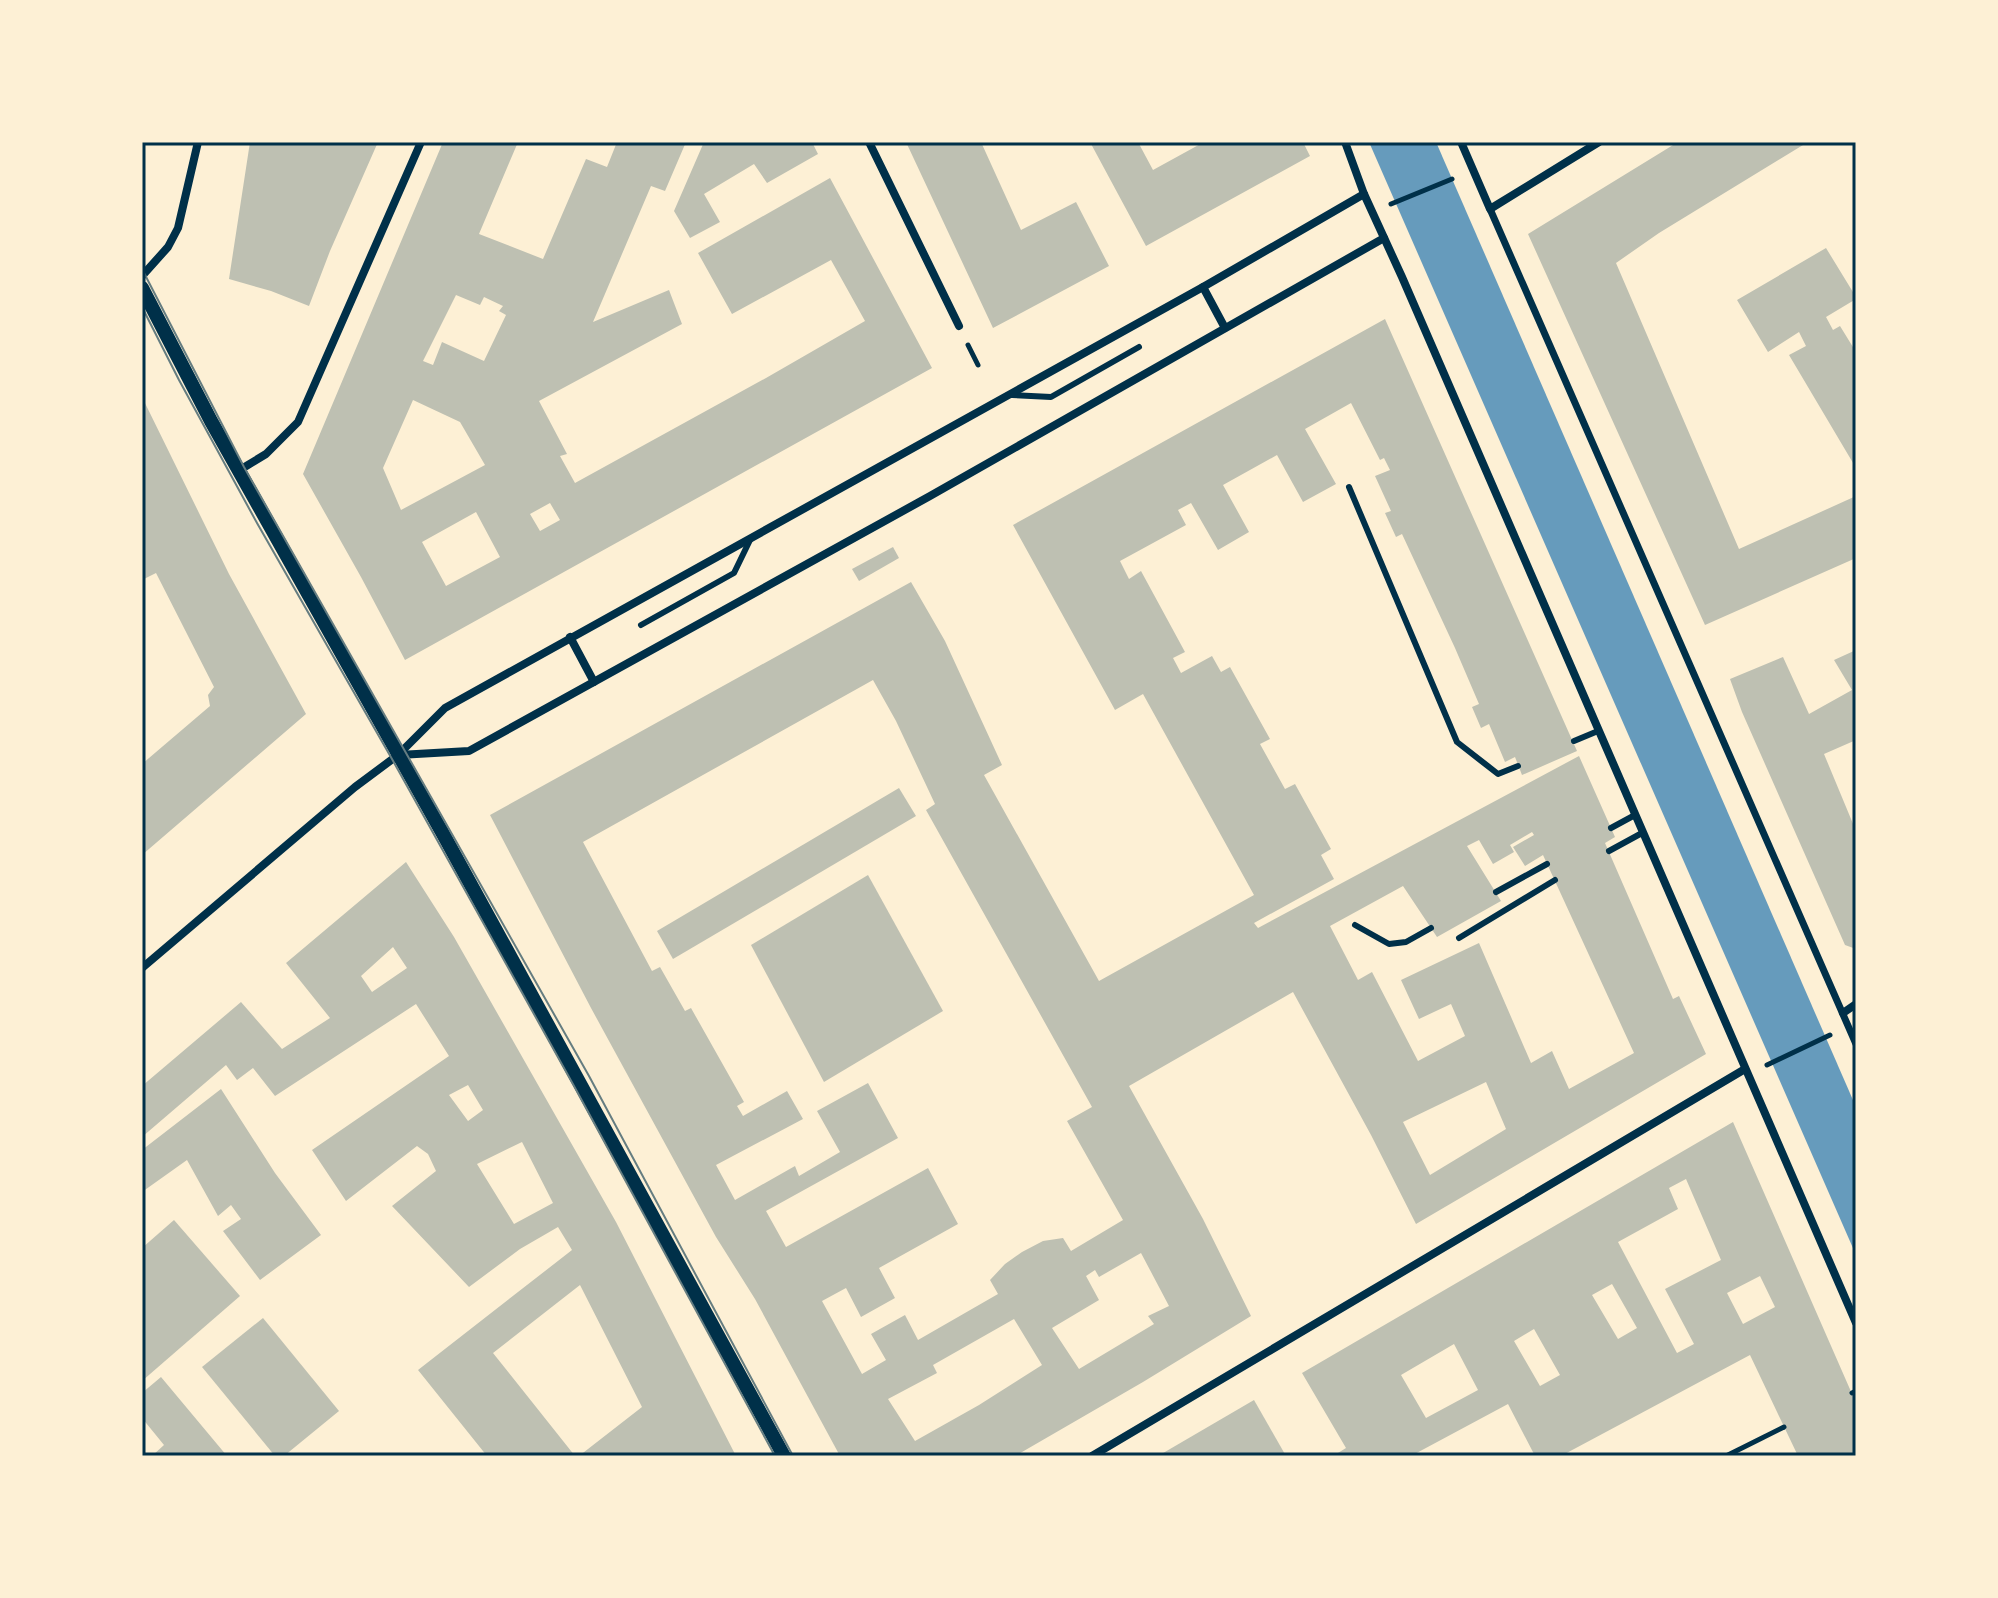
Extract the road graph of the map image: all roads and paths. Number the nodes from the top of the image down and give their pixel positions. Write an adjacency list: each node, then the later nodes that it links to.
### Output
1 (198, 142): 12 (street)
2 (421, 142): 19 (street)
3 (869, 142): 15 (street)
4 (1345, 142): 8 (street)
5 (1461, 142): 10 (street)
6 (1599, 142): 10 (street)
7 (1460, 175): 9 (path)
8 (1364, 194): 11 (street); 13 (street)
9 (1388, 205)
10 (1490, 209): 41 (street)
11 (1384, 238): 16 (street); 25 (street)
12 (142, 276)
13 (1203, 287): 16 (street); 18 (street)
14 (142, 288): 19 (street)
15 (959, 326)
16 (1225, 328): 24 (street)
17 (1139, 347): 18 (lane)
18 (1009, 395): 21 (street)
19 (238, 471): 27 (street)
20 (1349, 487): 28 (lane)
21 (751, 538): 22 (lane); 23 (street)
22 (641, 625)
23 (570, 637): 24 (street); 27 (street)
24 (594, 682): 27 (street)
25 (1598, 731): 26 (lane); 29 (street)
26 (1574, 741)
27 (398, 755): 39 (street); 48 (street)
28 (1518, 766)
29 (1635, 815): 30 (lane); 31 (street)
30 (1611, 828)
31 (1642, 833): 32 (lane); 45 (street)
32 (1609, 851)
33 (1547, 864): 35 (lane)
34 (1555, 880): 38 (lane)
35 (1496, 892)
36 (1355, 925): 37 (lane)
37 (1431, 928)
38 (1459, 938)
39 (142, 968)
40 (1856, 1004): 41 (street)
41 (1843, 1013): 43 (street)
42 (1830, 1035): 44 (path)
43 (1856, 1044)
44 (1769, 1063)
45 (1745, 1069): 46 (street); 49 (street)
46 (1856, 1323)
47 (1784, 1427): 50 (path)
48 (784, 1456)
49 (1092, 1456)
50 (1726, 1456)

